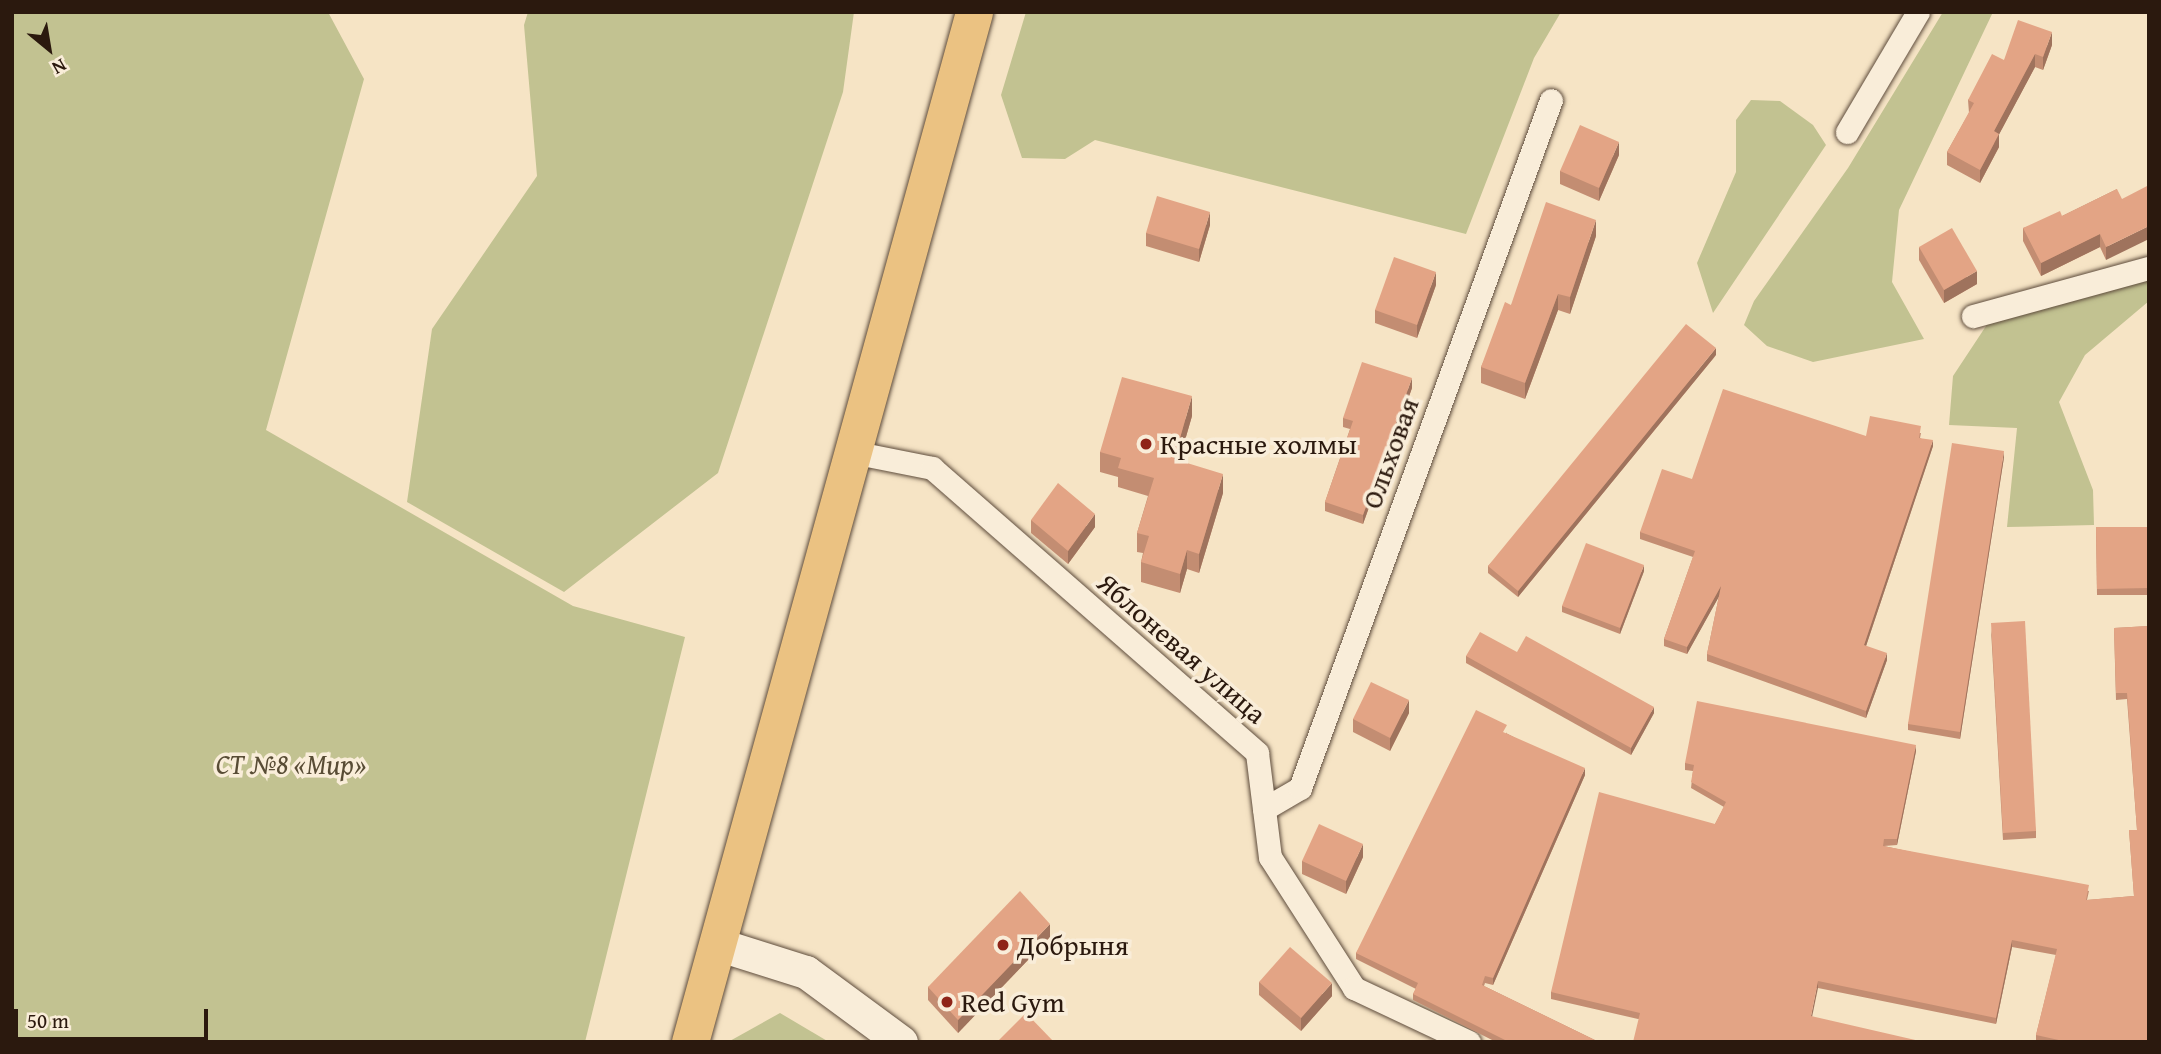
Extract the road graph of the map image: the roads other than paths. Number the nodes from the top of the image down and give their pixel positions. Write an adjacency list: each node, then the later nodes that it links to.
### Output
1 (974, 12): 7 (main road)
2 (1919, 12): 4 (street)
3 (1551, 100): 8 (street, Ольховая)
4 (1847, 132)
5 (2149, 268): 6 (street)
6 (1973, 316)
7 (852, 452): 8 (street, Яблоневая улица); 9 (main road)
8 (1264, 809): 12 (street, Яблоневая улица)
9 (717, 944): 10 (main road); 11 (street)
10 (690, 1042)
11 (901, 1042)
12 (1469, 1042)

